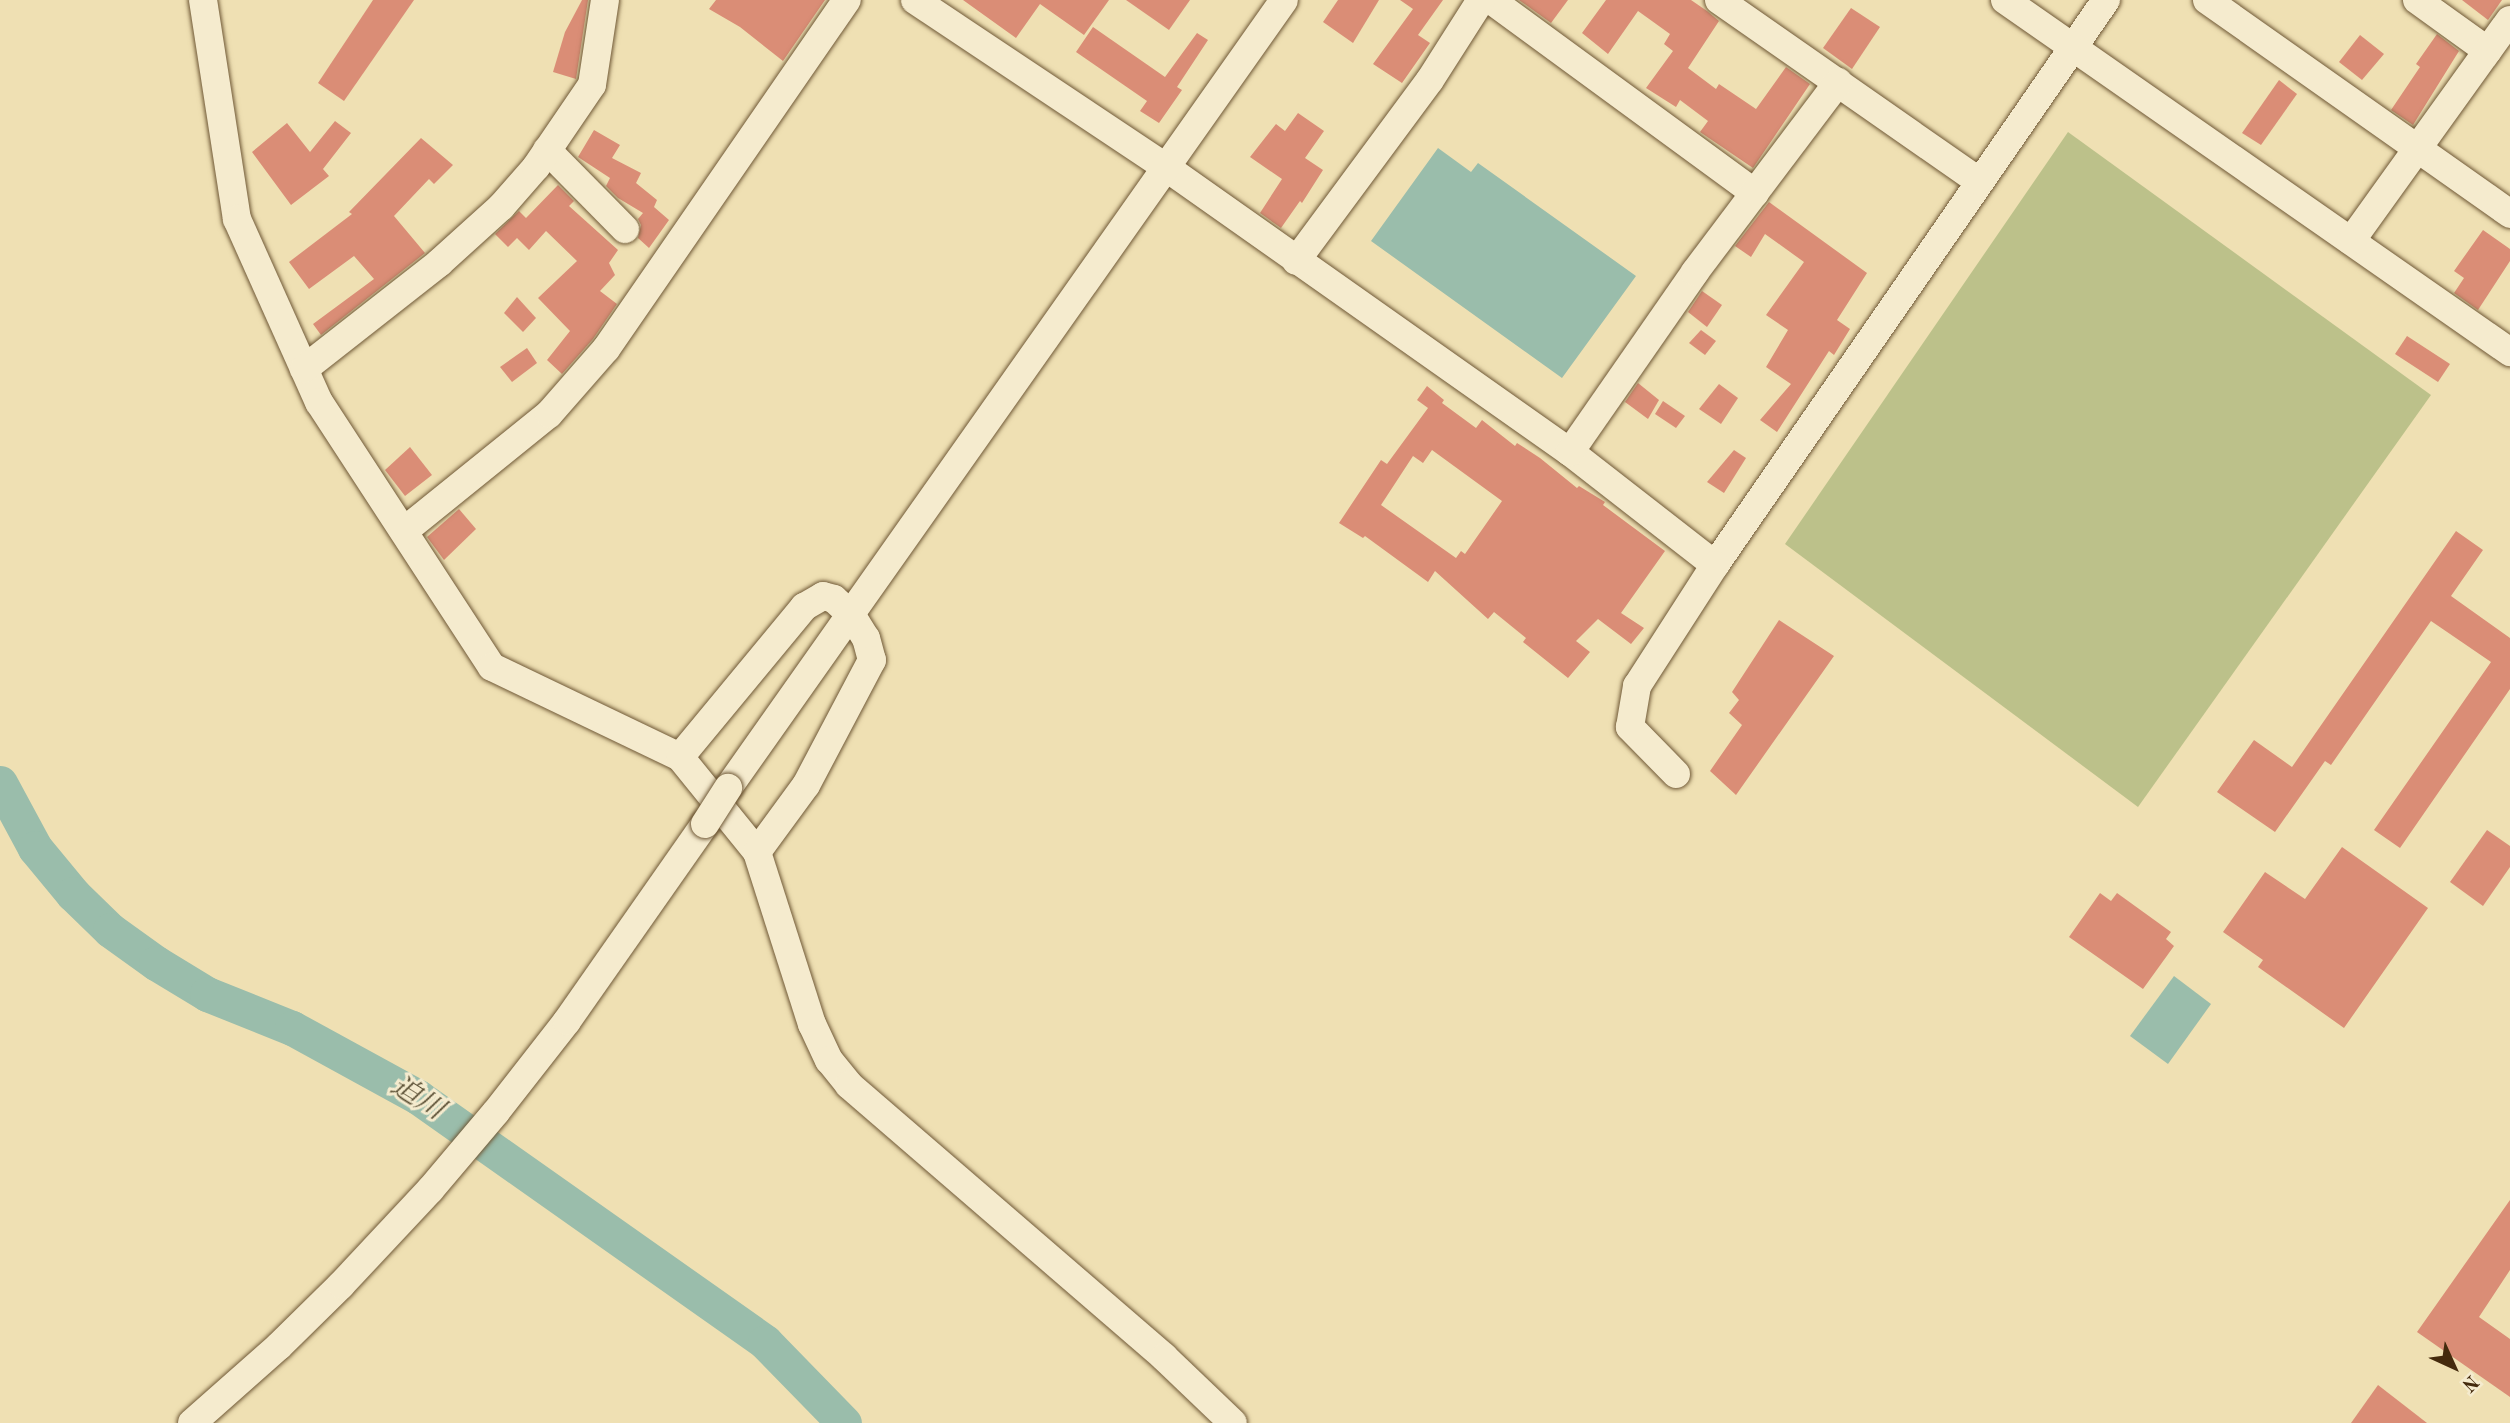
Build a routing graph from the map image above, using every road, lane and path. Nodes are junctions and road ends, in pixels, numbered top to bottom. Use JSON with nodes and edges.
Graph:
{"nodes":[{"id":1,"x":203,"y":0,"type":"edge"},
{"id":2,"x":604,"y":0,"type":"edge"},
{"id":3,"x":848,"y":0,"type":"edge"},
{"id":4,"x":915,"y":0,"type":"edge"},
{"id":5,"x":1284,"y":0,"type":"edge"},
{"id":6,"x":1481,"y":0,"type":"edge"},
{"id":7,"x":1491,"y":0,"type":"edge"},
{"id":8,"x":1719,"y":0,"type":"edge"},
{"id":9,"x":2006,"y":0,"type":"edge"},
{"id":10,"x":2106,"y":0,"type":"edge"},
{"id":11,"x":2207,"y":0,"type":"edge"},
{"id":12,"x":2417,"y":0,"type":"edge"},
{"id":13,"x":2510,"y":20,"type":"edge"},
{"id":14,"x":2072,"y":47,"type":"junction"},
{"id":15,"x":2488,"y":51,"type":"junction"},
{"id":16,"x":1838,"y":82,"type":"junction"},
{"id":17,"x":2418,"y":149,"type":"junction"},
{"id":18,"x":547,"y":150,"type":"junction"},
{"id":19,"x":1167,"y":168,"type":"junction"},
{"id":20,"x":1978,"y":181,"type":"junction"},
{"id":21,"x":1755,"y":193,"type":"junction"},
{"id":22,"x":2510,"y":214,"type":"edge"},
{"id":23,"x":625,"y":229,"type":"dead end"},
{"id":24,"x":2351,"y":241,"type":"junction"},
{"id":25,"x":1296,"y":261,"type":"junction"},
{"id":26,"x":2510,"y":352,"type":"edge"},
{"id":27,"x":304,"y":369,"type":"junction"},
{"id":28,"x":1570,"y":452,"type":"junction"},
{"id":29,"x":404,"y":531,"type":"junction"},
{"id":30,"x":1715,"y":565,"type":"junction"},
{"id":31,"x":852,"y":615,"type":"junction"},
{"id":32,"x":680,"y":757,"type":"junction"},
{"id":33,"x":1676,"y":774,"type":"dead end"},
{"id":34,"x":757,"y":852,"type":"junction"},
{"id":35,"x":192,"y":1423,"type":"edge"},
{"id":36,"x":1233,"y":1423,"type":"edge"}],
"edges":[{"from":1,"to":27,"type":"street"},
{"from":2,"to":18,"type":"street"},
{"from":3,"to":29,"type":"street"},
{"from":4,"to":19,"type":"street"},
{"from":5,"to":19,"type":"street"},
{"from":6,"to":25,"type":"street"},
{"from":7,"to":21,"type":"street"},
{"from":8,"to":16,"type":"street"},
{"from":9,"to":14,"type":"street"},
{"from":10,"to":14,"type":"street"},
{"from":11,"to":17,"type":"street"},
{"from":12,"to":15,"type":"street"},
{"from":13,"to":15,"type":"street"},
{"from":14,"to":20,"type":"street"},
{"from":14,"to":24,"type":"street"},
{"from":15,"to":17,"type":"street"},
{"from":16,"to":20,"type":"street"},
{"from":16,"to":21,"type":"street"},
{"from":17,"to":22,"type":"street"},
{"from":17,"to":24,"type":"street"},
{"from":18,"to":23,"type":"street"},
{"from":18,"to":27,"type":"street"},
{"from":19,"to":25,"type":"street"},
{"from":19,"to":31,"type":"street"},
{"from":20,"to":30,"type":"street"},
{"from":21,"to":28,"type":"street"},
{"from":24,"to":26,"type":"street"},
{"from":25,"to":28,"type":"street"},
{"from":27,"to":29,"type":"street"},
{"from":28,"to":30,"type":"street"},
{"from":29,"to":32,"type":"street"},
{"from":30,"to":33,"type":"street"},
{"from":31,"to":32,"type":"street"},
{"from":31,"to":34,"type":"street"},
{"from":31,"to":35,"type":"street","bridge":true},
{"from":32,"to":34,"type":"street"},
{"from":34,"to":36,"type":"street"}]}
